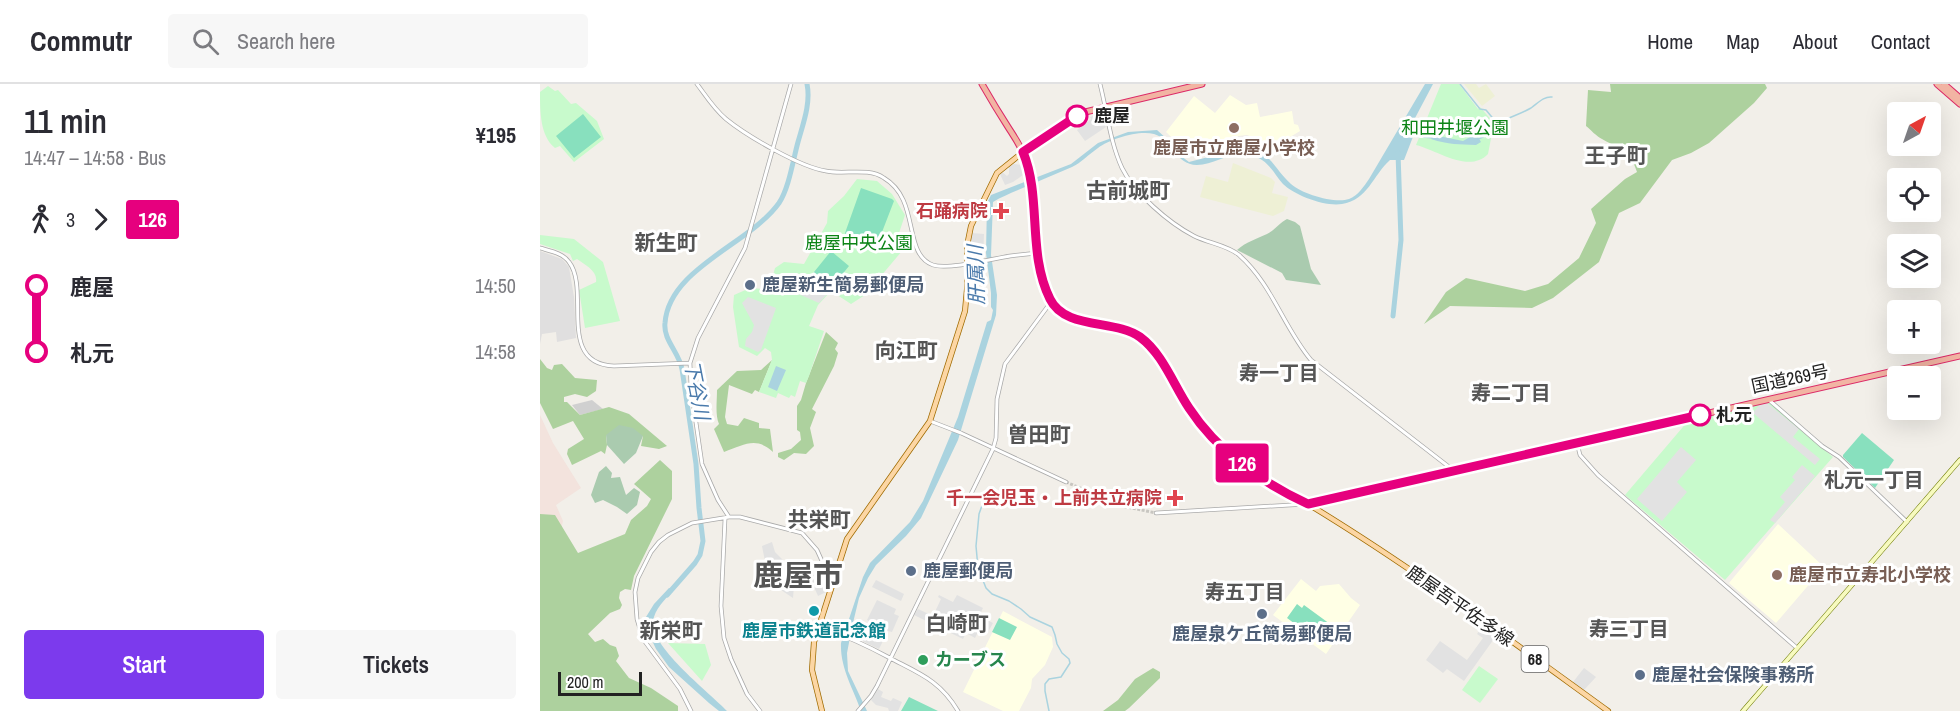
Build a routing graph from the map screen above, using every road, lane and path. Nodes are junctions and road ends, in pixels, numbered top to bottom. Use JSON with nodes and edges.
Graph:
{"nodes":[{"id":1,"x":697,"y":84,"type":"edge"},
{"id":2,"x":791,"y":84,"type":"edge"},
{"id":3,"x":982,"y":84,"type":"edge"},
{"id":4,"x":1100,"y":84,"type":"edge"},
{"id":5,"x":1202,"y":84,"type":"edge"},
{"id":6,"x":1937,"y":84,"type":"edge"},
{"id":7,"x":1944,"y":84,"type":"edge"},
{"id":8,"x":1960,"y":98,"type":"edge"},
{"id":9,"x":1960,"y":104,"type":"edge"},
{"id":10,"x":1105,"y":107,"type":"junction"},
{"id":11,"x":772,"y":148,"type":"junction"},
{"id":12,"x":1023,"y":152,"type":"junction"},
{"id":13,"x":540,"y":248,"type":"edge"},
{"id":14,"x":1037,"y":253,"type":"junction"},
{"id":15,"x":966,"y":263,"type":"junction"},
{"id":16,"x":1051,"y":302,"type":"junction"},
{"id":17,"x":1960,"y":356,"type":"edge"},
{"id":18,"x":690,"y":363,"type":"junction"},
{"id":19,"x":1768,"y":399,"type":"junction"},
{"id":20,"x":930,"y":421,"type":"junction"},
{"id":21,"x":1577,"y":444,"type":"junction"},
{"id":22,"x":993,"y":448,"type":"junction"},
{"id":23,"x":1960,"y":460,"type":"edge"},
{"id":24,"x":1454,"y":470,"type":"junction"},
{"id":25,"x":1066,"y":482,"type":"tunnel mouth"},
{"id":26,"x":1292,"y":496,"type":"junction"},
{"id":27,"x":1308,"y":504,"type":"junction"},
{"id":28,"x":1290,"y":506,"type":"junction"},
{"id":29,"x":1156,"y":513,"type":"tunnel mouth"},
{"id":30,"x":727,"y":518,"type":"junction"},
{"id":31,"x":1907,"y":522,"type":"junction"},
{"id":32,"x":836,"y":574,"type":"junction"},
{"id":33,"x":819,"y":626,"type":"junction"},
{"id":34,"x":1797,"y":648,"type":"junction"},
{"id":35,"x":890,"y":658,"type":"junction"},
{"id":36,"x":691,"y":711,"type":"edge"},
{"id":37,"x":760,"y":711,"type":"edge"},
{"id":38,"x":822,"y":711,"type":"edge"},
{"id":39,"x":858,"y":711,"type":"edge"},
{"id":40,"x":958,"y":711,"type":"edge"},
{"id":41,"x":1608,"y":711,"type":"edge"},
{"id":42,"x":1743,"y":711,"type":"edge"}],
"edges":[{"from":1,"to":11,"type":"street"},
{"from":2,"to":11,"type":"street"},
{"from":3,"to":12,"type":"highway"},
{"from":4,"to":10,"type":"street"},
{"from":5,"to":10,"type":"highway"},
{"from":6,"to":9,"type":"highway"},
{"from":7,"to":8,"type":"highway"},
{"from":10,"to":12,"type":"highway"},
{"from":10,"to":24,"type":"street"},
{"from":11,"to":15,"type":"street"},
{"from":11,"to":18,"type":"street"},
{"from":12,"to":14,"type":"highway"},
{"from":12,"to":15,"type":"main road"},
{"from":13,"to":18,"type":"street"},
{"from":14,"to":15,"type":"street"},
{"from":14,"to":16,"type":"highway"},
{"from":15,"to":20,"type":"main road"},
{"from":16,"to":22,"type":"street"},
{"from":16,"to":26,"type":"highway"},
{"from":17,"to":19,"type":"highway","name":"国道269号"},
{"from":18,"to":30,"type":"street"},
{"from":19,"to":21,"type":"highway","name":"国道269号"},
{"from":19,"to":31,"type":"street"},
{"from":20,"to":22,"type":"street"},
{"from":20,"to":32,"type":"main road"},
{"from":21,"to":24,"type":"highway","name":"国道269号"},
{"from":21,"to":34,"type":"street"},
{"from":22,"to":25,"type":"street"},
{"from":22,"to":35,"type":"street"},
{"from":23,"to":31,"type":"main road"},
{"from":24,"to":27,"type":"highway","name":"国道269号"},
{"from":26,"to":27,"type":"highway"},
{"from":26,"to":28,"type":"street"},
{"from":27,"to":28,"type":"street"},
{"from":27,"to":41,"type":"main road","name":"鹿屋吾平佐多線","number":"68"},
{"from":28,"to":29,"type":"street"},
{"from":30,"to":32,"type":"street"},
{"from":30,"to":36,"type":"street"},
{"from":30,"to":37,"type":"street"},
{"from":31,"to":34,"type":"main road"},
{"from":32,"to":33,"type":"main road"},
{"from":33,"to":35,"type":"street"},
{"from":33,"to":38,"type":"main road"},
{"from":34,"to":42,"type":"main road"},
{"from":35,"to":39,"type":"street"},
{"from":35,"to":40,"type":"street"}]}
